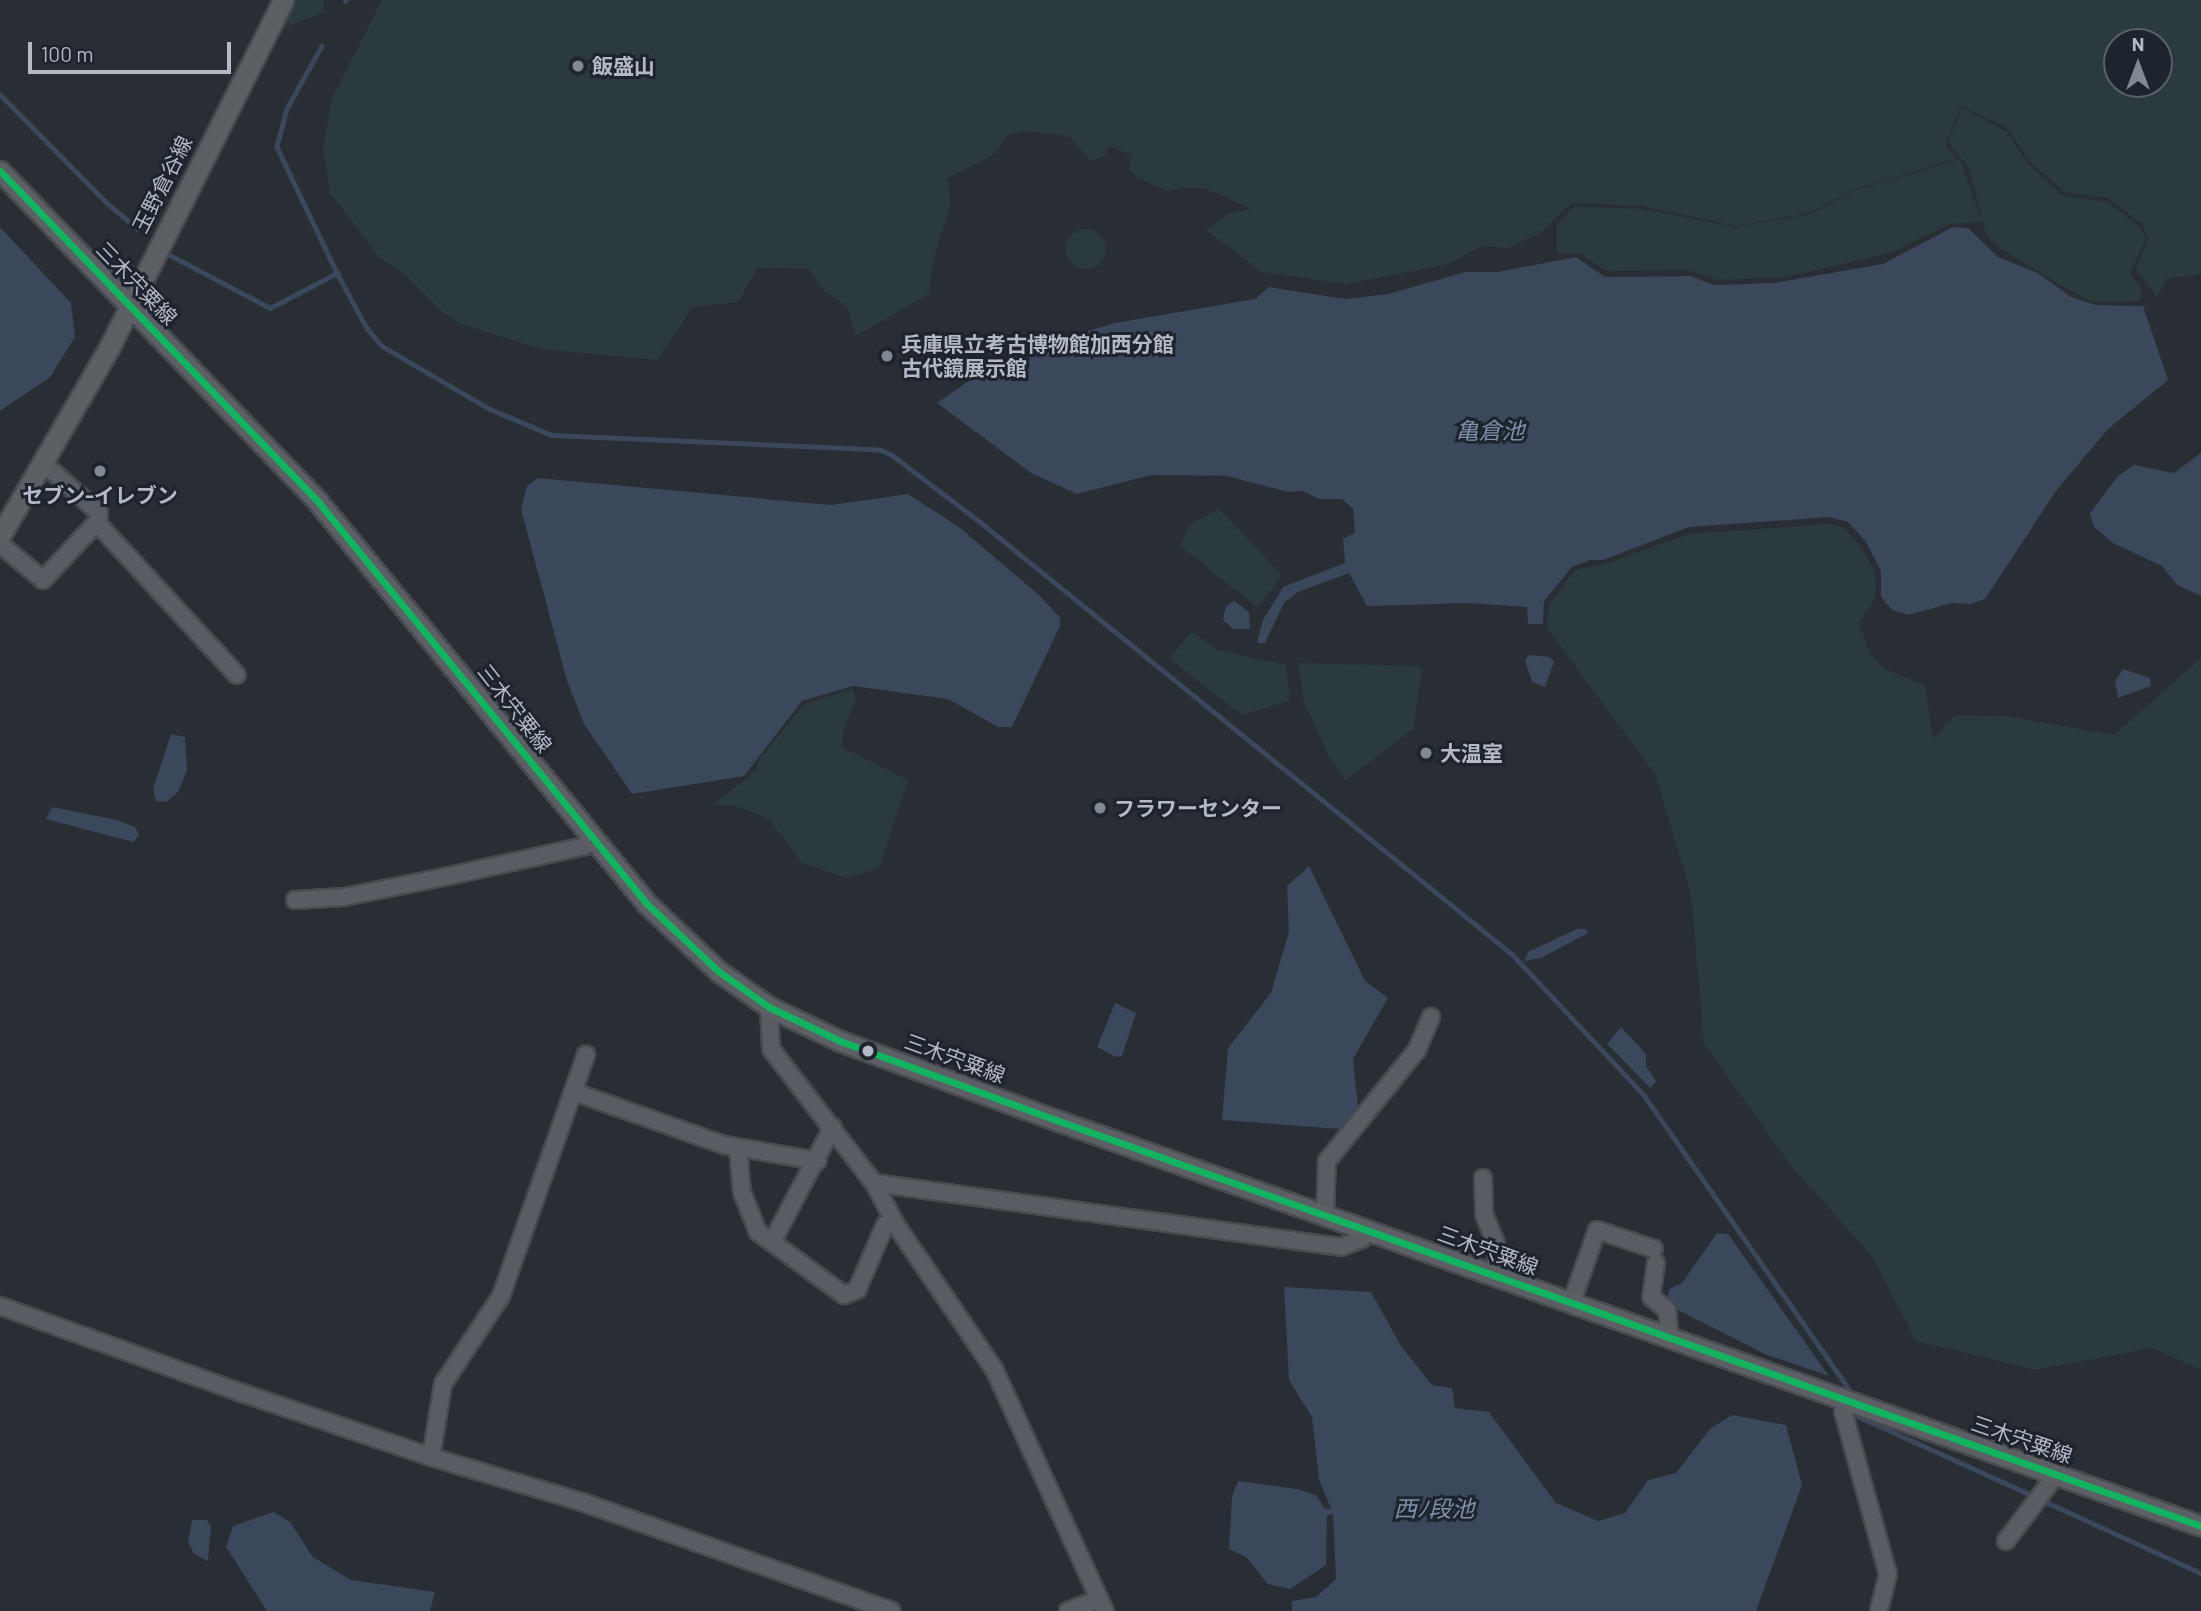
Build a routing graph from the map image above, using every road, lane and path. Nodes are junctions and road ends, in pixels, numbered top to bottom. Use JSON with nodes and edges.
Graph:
{"nodes":[{"id":1,"x":283,"y":0,"type":"edge"},
{"id":2,"x":0,"y":171,"type":"edge"},
{"id":3,"x":127,"y":308,"type":"junction"},
{"id":4,"x":42,"y":461,"type":"junction"},
{"id":5,"x":99,"y":521,"type":"junction"},
{"id":6,"x":0,"y":536,"type":"edge"},
{"id":7,"x":0,"y":544,"type":"edge"},
{"id":8,"x":237,"y":675,"type":"dead end"},
{"id":9,"x":592,"y":838,"type":"junction"},
{"id":10,"x":295,"y":901,"type":"dead end"},
{"id":11,"x":769,"y":1007,"type":"junction"},
{"id":12,"x":1431,"y":1017,"type":"dead end"},
{"id":13,"x":586,"y":1054,"type":"dead end"},
{"id":14,"x":574,"y":1092,"type":"junction"},
{"id":15,"x":833,"y":1127,"type":"junction"},
{"id":16,"x":738,"y":1149,"type":"junction"},
{"id":17,"x":818,"y":1161,"type":"junction"},
{"id":18,"x":1483,"y":1178,"type":"dead end"},
{"id":19,"x":874,"y":1183,"type":"junction"},
{"id":20,"x":1325,"y":1217,"type":"junction"},
{"id":21,"x":892,"y":1219,"type":"junction"},
{"id":22,"x":1366,"y":1230,"type":"junction"},
{"id":23,"x":772,"y":1242,"type":"junction"},
{"id":24,"x":1496,"y":1277,"type":"junction"},
{"id":25,"x":1571,"y":1304,"type":"junction"},
{"id":26,"x":0,"y":1306,"type":"edge"},
{"id":27,"x":1670,"y":1337,"type":"junction"},
{"id":28,"x":1845,"y":1400,"type":"junction"},
{"id":29,"x":431,"y":1457,"type":"junction"},
{"id":30,"x":2056,"y":1475,"type":"junction"},
{"id":31,"x":2201,"y":1526,"type":"edge"},
{"id":32,"x":2006,"y":1541,"type":"dead end"},
{"id":33,"x":1102,"y":1605,"type":"edge"},
{"id":34,"x":891,"y":1611,"type":"edge"},
{"id":35,"x":1068,"y":1611,"type":"edge"},
{"id":36,"x":1879,"y":1611,"type":"edge"}],
"edges":[{"from":1,"to":3,"type":"main road","name":"玉野倉谷線"},
{"from":2,"to":3,"type":"main road","name":"三木宍粟線"},
{"from":3,"to":4,"type":"main road","name":"玉野倉谷線"},
{"from":3,"to":9,"type":"main road","name":"三木宍粟線"},
{"from":4,"to":5,"type":"street"},
{"from":4,"to":6,"type":"main road","name":"玉野倉谷線"},
{"from":5,"to":7,"type":"street"},
{"from":5,"to":8,"type":"street"},
{"from":9,"to":10,"type":"street"},
{"from":9,"to":11,"type":"main road","name":"三木宍粟線"},
{"from":11,"to":15,"type":"street"},
{"from":11,"to":20,"type":"main road","name":"三木宍粟線"},
{"from":12,"to":20,"type":"street"},
{"from":13,"to":14,"type":"street"},
{"from":14,"to":16,"type":"street"},
{"from":14,"to":29,"type":"street"},
{"from":15,"to":17,"type":"street"},
{"from":15,"to":19,"type":"street"},
{"from":16,"to":17,"type":"street"},
{"from":16,"to":23,"type":"street"},
{"from":17,"to":23,"type":"street"},
{"from":18,"to":24,"type":"street"},
{"from":19,"to":21,"type":"street"},
{"from":19,"to":22,"type":"street"},
{"from":20,"to":22,"type":"main road","name":"三木宍粟線"},
{"from":21,"to":23,"type":"street"},
{"from":21,"to":33,"type":"street"},
{"from":22,"to":24,"type":"main road","name":"三木宍粟線"},
{"from":24,"to":25,"type":"main road","name":"三木宍粟線"},
{"from":25,"to":27,"type":"main road","name":"三木宍粟線"},
{"from":25,"to":27,"type":"street"},
{"from":26,"to":29,"type":"street"},
{"from":27,"to":28,"type":"main road","name":"三木宍粟線"},
{"from":28,"to":30,"type":"main road","name":"三木宍粟線"},
{"from":28,"to":36,"type":"street"},
{"from":29,"to":34,"type":"street"},
{"from":30,"to":31,"type":"main road","name":"三木宍粟線"},
{"from":30,"to":32,"type":"street"},
{"from":33,"to":35,"type":"street"}]}
